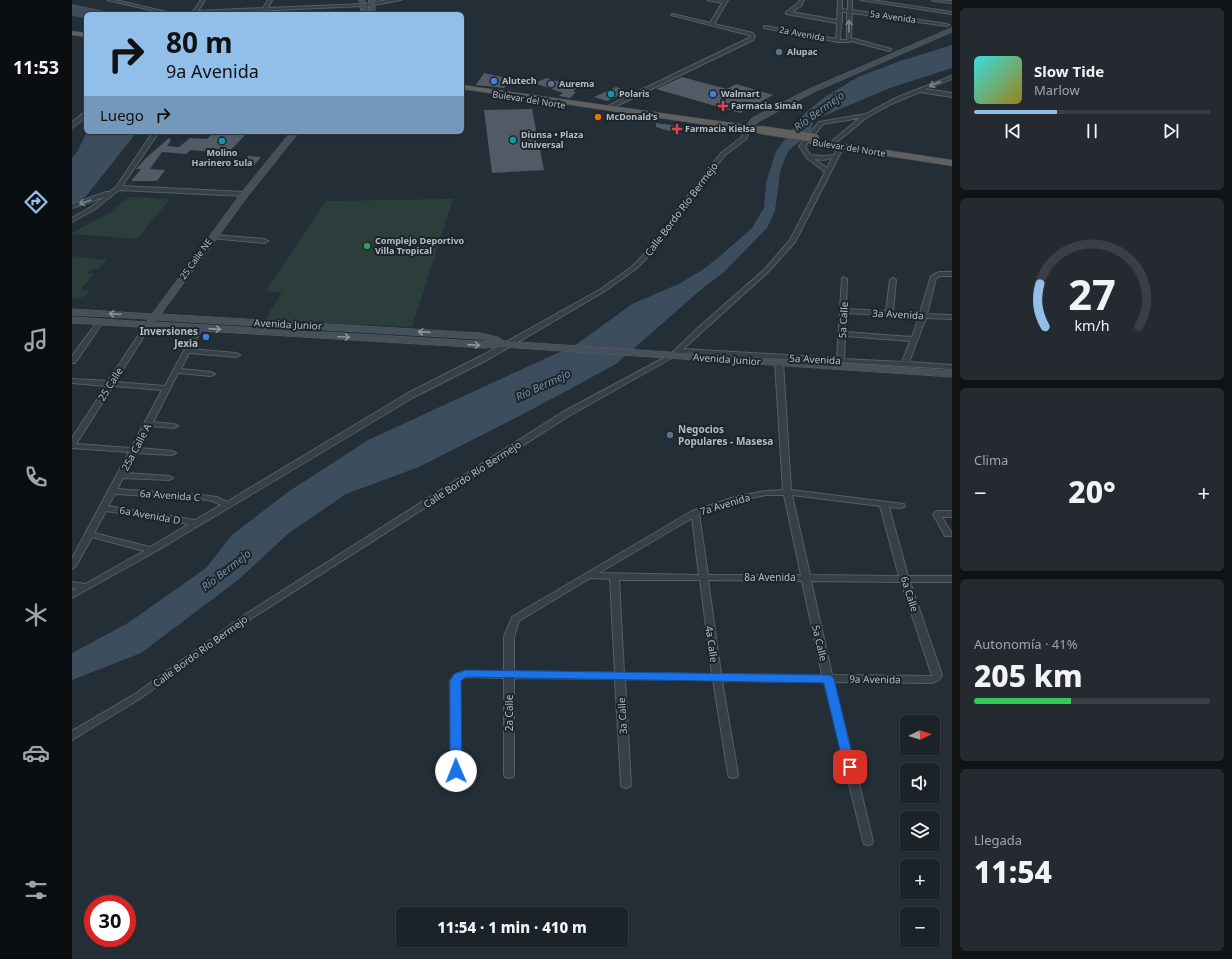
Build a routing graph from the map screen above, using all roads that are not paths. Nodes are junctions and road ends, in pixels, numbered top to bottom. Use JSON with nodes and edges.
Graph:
{"nodes":[{"id":1,"x":109,"y":0,"type":"edge"},
{"id":2,"x":144,"y":0,"type":"edge"},
{"id":3,"x":203,"y":0,"type":"edge"},
{"id":4,"x":270,"y":0,"type":"edge"},
{"id":5,"x":398,"y":0,"type":"edge"},
{"id":6,"x":709,"y":0,"type":"edge"},
{"id":7,"x":802,"y":0,"type":"edge"},
{"id":8,"x":840,"y":0,"type":"edge"},
{"id":9,"x":850,"y":0,"type":"edge"},
{"id":10,"x":862,"y":0,"type":"edge"},
{"id":11,"x":934,"y":0,"type":"edge"},
{"id":12,"x":725,"y":1,"type":"edge"},
{"id":13,"x":363,"y":2,"type":"edge"},
{"id":14,"x":372,"y":2,"type":"edge"},
{"id":15,"x":952,"y":2,"type":"edge"},
{"id":16,"x":140,"y":7,"type":"junction"},
{"id":17,"x":304,"y":8,"type":"junction"},
{"id":18,"x":265,"y":9,"type":"junction"},
{"id":19,"x":840,"y":10,"type":"junction"},
{"id":20,"x":849,"y":11,"type":"junction"},
{"id":21,"x":164,"y":12,"type":"edge"},
{"id":22,"x":195,"y":12,"type":"edge"},
{"id":23,"x":212,"y":12,"type":"edge"},
{"id":24,"x":304,"y":12,"type":"edge"},
{"id":25,"x":365,"y":12,"type":"edge"},
{"id":26,"x":952,"y":13,"type":"edge"},
{"id":27,"x":673,"y":15,"type":"dead end"},
{"id":28,"x":840,"y":22,"type":"junction"},
{"id":29,"x":712,"y":24,"type":"junction"},
{"id":30,"x":949,"y":27,"type":"edge"},
{"id":31,"x":766,"y":28,"type":"dead end"},
{"id":32,"x":72,"y":30,"type":"edge"},
{"id":33,"x":84,"y":32,"type":"edge"},
{"id":34,"x":72,"y":33,"type":"edge"},
{"id":35,"x":84,"y":35,"type":"edge"},
{"id":36,"x":849,"y":39,"type":"junction"},
{"id":37,"x":838,"y":41,"type":"junction"},
{"id":38,"x":889,"y":50,"type":"dead end"},
{"id":39,"x":952,"y":77,"type":"edge"},
{"id":40,"x":464,"y":90,"type":"edge"},
{"id":41,"x":464,"y":90,"type":"edge"},
{"id":42,"x":919,"y":90,"type":"junction"},
{"id":43,"x":952,"y":95,"type":"edge"},
{"id":44,"x":610,"y":107,"type":"junction"},
{"id":45,"x":868,"y":114,"type":"junction"},
{"id":46,"x":84,"y":115,"type":"edge"},
{"id":47,"x":845,"y":120,"type":"junction"},
{"id":48,"x":858,"y":121,"type":"junction"},
{"id":49,"x":72,"y":126,"type":"edge"},
{"id":50,"x":850,"y":128,"type":"junction"},
{"id":51,"x":747,"y":130,"type":"junction"},
{"id":52,"x":155,"y":134,"type":"edge"},
{"id":53,"x":293,"y":134,"type":"edge"},
{"id":54,"x":838,"y":144,"type":"junction"},
{"id":55,"x":808,"y":156,"type":"junction"},
{"id":56,"x":835,"y":156,"type":"junction"},
{"id":57,"x":952,"y":158,"type":"edge"},
{"id":58,"x":952,"y":163,"type":"edge"},
{"id":59,"x":828,"y":171,"type":"junction"},
{"id":60,"x":116,"y":190,"type":"junction"},
{"id":61,"x":244,"y":194,"type":"junction"},
{"id":62,"x":72,"y":206,"type":"edge"},
{"id":63,"x":72,"y":220,"type":"edge"},
{"id":64,"x":213,"y":237,"type":"junction"},
{"id":65,"x":265,"y":241,"type":"dead end"},
{"id":66,"x":952,"y":274,"type":"edge"},
{"id":67,"x":844,"y":279,"type":"dead end"},
{"id":68,"x":893,"y":280,"type":"dead end"},
{"id":69,"x":843,"y":311,"type":"junction"},
{"id":70,"x":72,"y":312,"type":"edge"},
{"id":71,"x":889,"y":314,"type":"junction"},
{"id":72,"x":154,"y":316,"type":"junction"},
{"id":73,"x":923,"y":316,"type":"junction"},
{"id":74,"x":952,"y":317,"type":"edge"},
{"id":75,"x":72,"y":320,"type":"edge"},
{"id":76,"x":100,"y":322,"type":"junction"},
{"id":77,"x":148,"y":325,"type":"junction"},
{"id":78,"x":199,"y":328,"type":"junction"},
{"id":79,"x":842,"y":334,"type":"junction"},
{"id":80,"x":914,"y":339,"type":"junction"},
{"id":81,"x":509,"y":345,"type":"junction"},
{"id":82,"x":187,"y":351,"type":"junction"},
{"id":83,"x":676,"y":353,"type":"junction"},
{"id":84,"x":236,"y":355,"type":"dead end"},
{"id":85,"x":840,"y":360,"type":"junction"},
{"id":86,"x":72,"y":361,"type":"edge"},
{"id":87,"x":779,"y":362,"type":"junction"},
{"id":88,"x":905,"y":364,"type":"junction"},
{"id":89,"x":952,"y":367,"type":"edge"},
{"id":90,"x":176,"y":371,"type":"junction"},
{"id":91,"x":211,"y":374,"type":"dead end"},
{"id":92,"x":952,"y":374,"type":"edge"},
{"id":93,"x":72,"y":381,"type":"edge"},
{"id":94,"x":110,"y":384,"type":"junction"},
{"id":95,"x":168,"y":388,"type":"junction"},
{"id":96,"x":148,"y":424,"type":"junction"},
{"id":97,"x":174,"y":426,"type":"dead end"},
{"id":98,"x":72,"y":445,"type":"edge"},
{"id":99,"x":133,"y":450,"type":"junction"},
{"id":100,"x":172,"y":453,"type":"dead end"},
{"id":101,"x":121,"y":475,"type":"junction"},
{"id":102,"x":169,"y":478,"type":"dead end"},
{"id":103,"x":112,"y":491,"type":"junction"},
{"id":104,"x":787,"y":492,"type":"junction"},
{"id":105,"x":227,"y":505,"type":"junction"},
{"id":106,"x":884,"y":505,"type":"junction"},
{"id":107,"x":901,"y":506,"type":"dead end"},
{"id":108,"x":103,"y":508,"type":"junction"},
{"id":109,"x":695,"y":513,"type":"junction"},
{"id":110,"x":952,"y":514,"type":"edge"},
{"id":111,"x":196,"y":524,"type":"junction"},
{"id":112,"x":89,"y":534,"type":"junction"},
{"id":113,"x":948,"y":534,"type":"dead end"},
{"id":114,"x":151,"y":550,"type":"junction"},
{"id":115,"x":72,"y":566,"type":"edge"},
{"id":116,"x":589,"y":574,"type":"junction"},
{"id":117,"x":614,"y":577,"type":"junction"},
{"id":118,"x":703,"y":577,"type":"junction"},
{"id":119,"x":805,"y":578,"type":"junction"},
{"id":120,"x":952,"y":579,"type":"edge"},
{"id":121,"x":905,"y":580,"type":"junction"},
{"id":122,"x":72,"y":586,"type":"edge"},
{"id":123,"x":86,"y":586,"type":"junction"},
{"id":124,"x":72,"y":595,"type":"edge"},
{"id":125,"x":509,"y":674,"type":"junction"},
{"id":126,"x":620,"y":676,"type":"junction"},
{"id":127,"x":717,"y":678,"type":"junction"},
{"id":128,"x":828,"y":679,"type":"junction"},
{"id":129,"x":932,"y":680,"type":"joint"},
{"id":130,"x":72,"y":736,"type":"edge"},
{"id":131,"x":456,"y":771,"type":"dead end"},
{"id":132,"x":509,"y":774,"type":"dead end"},
{"id":133,"x":733,"y":774,"type":"dead end"},
{"id":134,"x":626,"y":784,"type":"dead end"},
{"id":135,"x":868,"y":841,"type":"dead end"}],
"edges":[{"from":1,"to":16,"type":"street"},
{"from":2,"to":16,"type":"street"},
{"from":3,"to":22,"type":"street"},
{"from":4,"to":18,"type":"street"},
{"from":5,"to":14,"type":"street"},
{"from":6,"to":12,"type":"street"},
{"from":7,"to":28,"type":"street"},
{"from":8,"to":19,"type":"street"},
{"from":9,"to":20,"type":"street"},
{"from":10,"to":26,"type":"street"},
{"from":11,"to":15,"type":"street"},
{"from":12,"to":29,"type":"street"},
{"from":13,"to":14,"type":"street"},
{"from":13,"to":17,"type":"street"},
{"from":13,"to":25,"type":"main road"},
{"from":16,"to":21,"type":"street"},
{"from":17,"to":18,"type":"street"},
{"from":17,"to":24,"type":"street"},
{"from":18,"to":23,"type":"street"},
{"from":19,"to":20,"type":"street","name":"5a Avenida"},
{"from":19,"to":28,"type":"street"},
{"from":20,"to":30,"type":"street","name":"5a Avenida"},
{"from":36,"to":20,"type":"street","one_way":true},
{"from":27,"to":29,"type":"street"},
{"from":28,"to":37,"type":"street"},
{"from":29,"to":44,"type":"street"},
{"from":30,"to":51,"type":"main road","name":"Calle Bordo Río Bermejo"},
{"from":31,"to":37,"type":"street","name":"2a Avenida"},
{"from":32,"to":33,"type":"highway"},
{"from":34,"to":35,"type":"highway"},
{"from":36,"to":37,"type":"street"},
{"from":36,"to":38,"type":"street"},
{"from":39,"to":42,"type":"street","name":"Calle Bordo Río Bermejo","one_way":true},
{"from":40,"to":44,"type":"highway","name":"Bulevar del Norte"},
{"from":41,"to":51,"type":"highway","name":"Bulevar del Norte"},
{"from":42,"to":43,"type":"street"},
{"from":42,"to":45,"type":"street","name":"Calle Bordo Río Bermejo"},
{"from":44,"to":51,"type":"highway","name":"Bulevar del Norte"},
{"from":45,"to":47,"type":"street"},
{"from":45,"to":48,"type":"street","name":"Calle Bordo Río Bermejo"},
{"from":46,"to":49,"type":"street"},
{"from":47,"to":48,"type":"street"},
{"from":47,"to":50,"type":"street"},
{"from":47,"to":55,"type":"street"},
{"from":48,"to":50,"type":"street","name":"Calle Bordo Río Bermejo"},
{"from":50,"to":54,"type":"street","name":"Calle Bordo Río Bermejo"},
{"from":51,"to":54,"type":"highway","name":"Bulevar del Norte"},
{"from":51,"to":81,"type":"street","name":"Calle Bordo Río Bermejo"},
{"from":52,"to":60,"type":"street"},
{"from":53,"to":61,"type":"main road","name":"25 Calle NE"},
{"from":54,"to":56,"type":"street","name":"Calle Bordo Río Bermejo"},
{"from":54,"to":57,"type":"highway","name":"Bulevar del Norte"},
{"from":54,"to":58,"type":"highway","name":"Bulevar del Norte"},
{"from":55,"to":56,"type":"street"},
{"from":55,"to":59,"type":"street"},
{"from":56,"to":59,"type":"street","name":"Calle Bordo Río Bermejo"},
{"from":59,"to":83,"type":"street","name":"Calle Bordo Río Bermejo"},
{"from":60,"to":61,"type":"street"},
{"from":60,"to":62,"type":"street","one_way":true},
{"from":60,"to":63,"type":"street"},
{"from":61,"to":64,"type":"main road","name":"25 Calle NE"},
{"from":64,"to":65,"type":"street"},
{"from":64,"to":72,"type":"main road","name":"25 Calle NE"},
{"from":66,"to":73,"type":"street"},
{"from":67,"to":69,"type":"street","name":"5a Calle"},
{"from":68,"to":71,"type":"street"},
{"from":69,"to":71,"type":"street","name":"3a Avenida"},
{"from":69,"to":79,"type":"street","name":"5a Calle"},
{"from":72,"to":70,"type":"main road","name":"Avenida Junior","one_way":true},
{"from":71,"to":73,"type":"street","name":"3a Avenida"},
{"from":72,"to":77,"type":"main road","name":"25 Calle NE"},
{"from":81,"to":72,"type":"main road","name":"Avenida Junior","one_way":true},
{"from":73,"to":74,"type":"street","name":"3a Avenida"},
{"from":73,"to":80,"type":"street"},
{"from":75,"to":76,"type":"main road","name":"Avenida Junior"},
{"from":76,"to":77,"type":"main road","name":"Avenida Junior"},
{"from":76,"to":86,"type":"street"},
{"from":77,"to":78,"type":"main road","name":"Avenida Junior"},
{"from":77,"to":94,"type":"street","name":"25 Calle"},
{"from":78,"to":81,"type":"main road","name":"Avenida Junior","one_way":true},
{"from":78,"to":82,"type":"street","name":"25a Calle A"},
{"from":79,"to":80,"type":"street"},
{"from":79,"to":85,"type":"street","name":"5a Calle"},
{"from":80,"to":88,"type":"street"},
{"from":81,"to":83,"type":"main road","name":"Avenida Junior"},
{"from":81,"to":105,"type":"street","name":"Calle Bordo Río Bermejo"},
{"from":82,"to":84,"type":"street"},
{"from":82,"to":90,"type":"street","name":"25a Calle A"},
{"from":83,"to":85,"type":"street","name":"5a Avenida"},
{"from":83,"to":87,"type":"main road","name":"Avenida Junior"},
{"from":83,"to":130,"type":"street","name":"Calle Bordo Río Bermejo"},
{"from":85,"to":88,"type":"street","name":"5a Avenida"},
{"from":87,"to":92,"type":"main road","name":"Avenida Junior"},
{"from":87,"to":104,"type":"street","name":"5a Calle"},
{"from":88,"to":89,"type":"street","name":"5a Avenida"},
{"from":90,"to":91,"type":"street"},
{"from":90,"to":95,"type":"street","name":"25a Calle A"},
{"from":93,"to":94,"type":"street"},
{"from":94,"to":95,"type":"street"},
{"from":94,"to":98,"type":"street","name":"25 Calle"},
{"from":95,"to":96,"type":"street","name":"25a Calle A"},
{"from":96,"to":97,"type":"street"},
{"from":96,"to":99,"type":"street","name":"25a Calle A"},
{"from":98,"to":99,"type":"street"},
{"from":99,"to":100,"type":"street"},
{"from":99,"to":101,"type":"street","name":"25a Calle A"},
{"from":101,"to":102,"type":"street"},
{"from":101,"to":103,"type":"street","name":"25a Calle A"},
{"from":103,"to":105,"type":"street","name":"6a Avenida C"},
{"from":103,"to":108,"type":"street","name":"25a Calle A"},
{"from":104,"to":106,"type":"street","name":"7a Avenida"},
{"from":104,"to":109,"type":"street","name":"7a Avenida"},
{"from":104,"to":119,"type":"street","name":"5a Calle"},
{"from":105,"to":111,"type":"street","name":"Calle Bordo Río Bermejo"},
{"from":106,"to":107,"type":"street","name":"7a Avenida"},
{"from":106,"to":121,"type":"street","name":"6a Calle"},
{"from":108,"to":111,"type":"street","name":"6a Avenida D"},
{"from":108,"to":112,"type":"street","name":"25a Calle A"},
{"from":109,"to":116,"type":"street","name":"7a Avenida"},
{"from":109,"to":118,"type":"street","name":"4a Calle"},
{"from":110,"to":113,"type":"street"},
{"from":111,"to":114,"type":"street","name":"Calle Bordo Río Bermejo"},
{"from":112,"to":114,"type":"street"},
{"from":112,"to":115,"type":"street","name":"25a Calle A"},
{"from":114,"to":123,"type":"street","name":"Calle Bordo Río Bermejo"},
{"from":116,"to":117,"type":"street","name":"8a Avenida"},
{"from":116,"to":125,"type":"street","name":"2a Calle"},
{"from":117,"to":118,"type":"street","name":"8a Avenida"},
{"from":117,"to":126,"type":"street","name":"3a Calle"},
{"from":118,"to":119,"type":"street","name":"8a Avenida"},
{"from":118,"to":127,"type":"street","name":"4a Calle"},
{"from":119,"to":121,"type":"street","name":"8a Avenida"},
{"from":119,"to":128,"type":"street","name":"5a Calle"},
{"from":120,"to":121,"type":"street","name":"8a Avenida"},
{"from":121,"to":129,"type":"street","name":"6a Calle"},
{"from":122,"to":123,"type":"street"},
{"from":123,"to":124,"type":"street","name":"Calle Bordo Río Bermejo"},
{"from":125,"to":126,"type":"street","name":"9a Avenida"},
{"from":125,"to":131,"type":"street","name":"9a Avenida"},
{"from":125,"to":132,"type":"street","name":"2a Calle"},
{"from":126,"to":127,"type":"street","name":"9a Avenida"},
{"from":126,"to":134,"type":"street","name":"3a Calle"},
{"from":127,"to":128,"type":"street","name":"9a Avenida"},
{"from":127,"to":133,"type":"street","name":"4a Calle"},
{"from":128,"to":129,"type":"street","name":"9a Avenida"},
{"from":128,"to":135,"type":"street","name":"5a Calle"}]}
